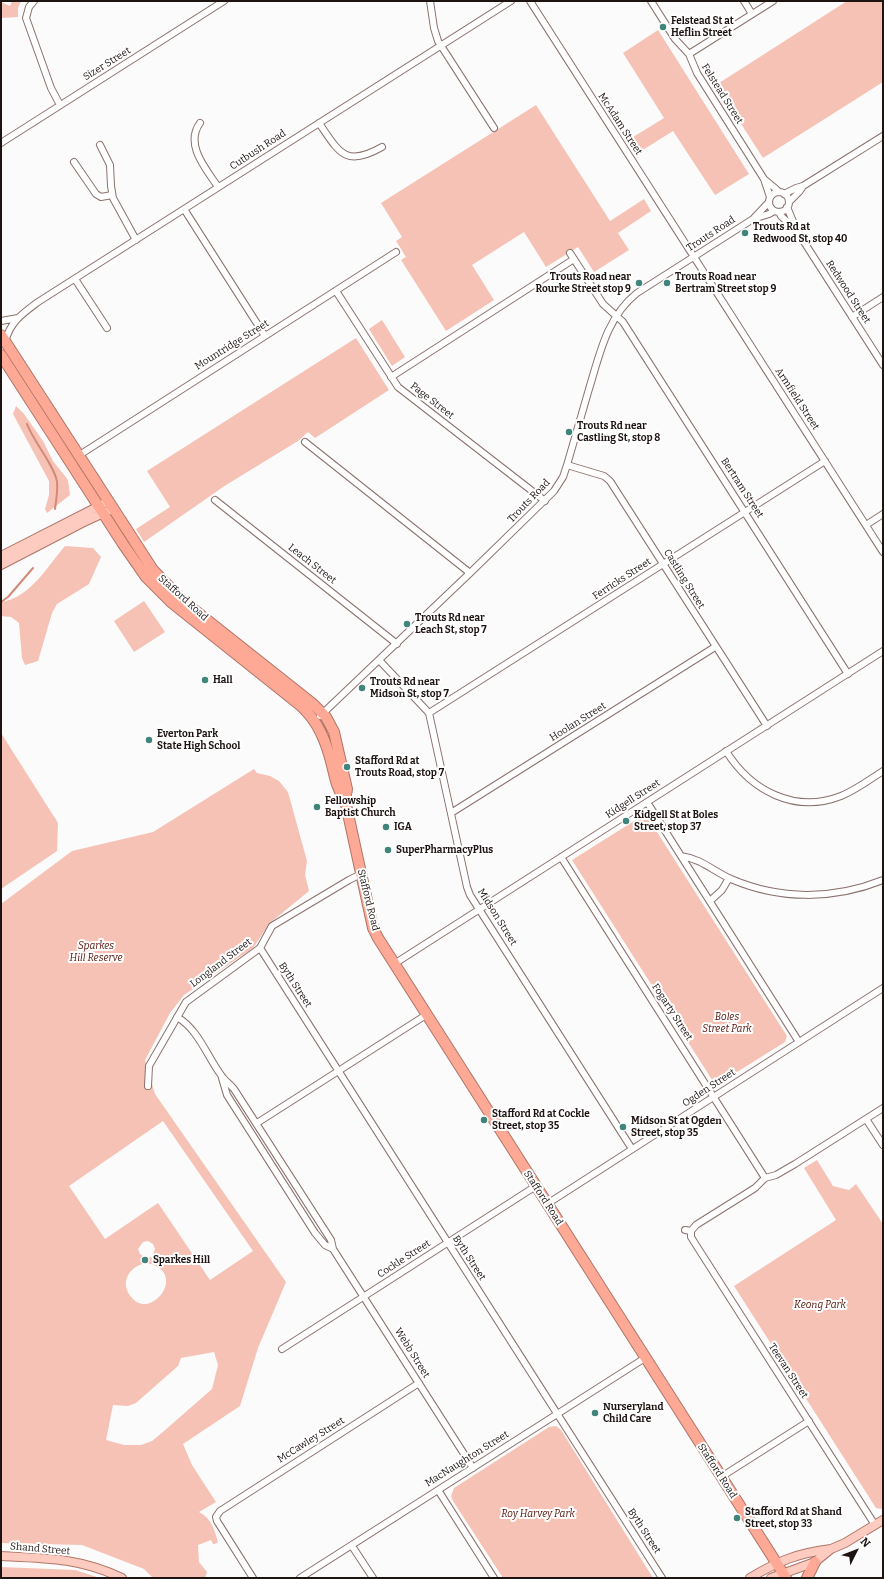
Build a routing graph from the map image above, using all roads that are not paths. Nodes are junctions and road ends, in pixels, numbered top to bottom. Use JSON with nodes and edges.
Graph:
{"nodes":[{"id":1,"x":34,"y":1,"type":"edge"},
{"id":2,"x":224,"y":1,"type":"edge"},
{"id":3,"x":430,"y":1,"type":"edge"},
{"id":4,"x":511,"y":1,"type":"edge"},
{"id":5,"x":530,"y":1,"type":"edge"},
{"id":6,"x":650,"y":1,"type":"edge"},
{"id":7,"x":744,"y":1,"type":"edge"},
{"id":8,"x":773,"y":1,"type":"edge"},
{"id":9,"x":752,"y":14,"type":"junction"},
{"id":10,"x":441,"y":46,"type":"junction"},
{"id":11,"x":689,"y":54,"type":"junction"},
{"id":12,"x":60,"y":105,"type":"junction"},
{"id":13,"x":320,"y":122,"type":"junction"},
{"id":14,"x":200,"y":124,"type":"dead end"},
{"id":15,"x":494,"y":128,"type":"dead end"},
{"id":16,"x":883,"y":136,"type":"edge"},
{"id":17,"x":1,"y":143,"type":"edge"},
{"id":18,"x":100,"y":146,"type":"dead end"},
{"id":19,"x":382,"y":147,"type":"dead end"},
{"id":20,"x":74,"y":162,"type":"dead end"},
{"id":21,"x":764,"y":179,"type":"junction"},
{"id":22,"x":803,"y":186,"type":"junction"},
{"id":23,"x":218,"y":187,"type":"junction"},
{"id":24,"x":781,"y":193,"type":"junction"},
{"id":25,"x":112,"y":195,"type":"junction"},
{"id":26,"x":770,"y":200,"type":"junction"},
{"id":27,"x":788,"y":205,"type":"junction"},
{"id":28,"x":184,"y":209,"type":"junction"},
{"id":29,"x":776,"y":211,"type":"junction"},
{"id":30,"x":753,"y":219,"type":"junction"},
{"id":31,"x":797,"y":231,"type":"junction"},
{"id":32,"x":136,"y":240,"type":"junction"},
{"id":33,"x":396,"y":252,"type":"dead end"},
{"id":34,"x":570,"y":253,"type":"dead end"},
{"id":35,"x":694,"y":257,"type":"junction"},
{"id":36,"x":574,"y":259,"type":"junction"},
{"id":37,"x":75,"y":279,"type":"junction"},
{"id":38,"x":336,"y":290,"type":"junction"},
{"id":39,"x":883,"y":298,"type":"edge"},
{"id":40,"x":616,"y":316,"type":"junction"},
{"id":41,"x":852,"y":317,"type":"junction"},
{"id":42,"x":18,"y":318,"type":"junction"},
{"id":43,"x":1,"y":321,"type":"edge"},
{"id":44,"x":106,"y":328,"type":"dead end"},
{"id":45,"x":264,"y":336,"type":"junction"},
{"id":46,"x":3,"y":338,"type":"edge"},
{"id":47,"x":1,"y":356,"type":"edge"},
{"id":48,"x":883,"y":365,"type":"edge"},
{"id":49,"x":391,"y":377,"type":"junction"},
{"id":50,"x":306,"y":442,"type":"dead end"},
{"id":51,"x":78,"y":456,"type":"junction"},
{"id":52,"x":825,"y":462,"type":"junction"},
{"id":53,"x":567,"y":465,"type":"junction"},
{"id":54,"x":215,"y":500,"type":"dead end"},
{"id":55,"x":545,"y":501,"type":"junction"},
{"id":56,"x":105,"y":508,"type":"junction"},
{"id":57,"x":745,"y":512,"type":"junction"},
{"id":58,"x":883,"y":514,"type":"edge"},
{"id":59,"x":866,"y":525,"type":"junction"},
{"id":60,"x":883,"y":552,"type":"edge"},
{"id":61,"x":1,"y":556,"type":"edge"},
{"id":62,"x":664,"y":564,"type":"junction"},
{"id":63,"x":1,"y":565,"type":"edge"},
{"id":64,"x":470,"y":573,"type":"junction"},
{"id":65,"x":397,"y":644,"type":"junction"},
{"id":66,"x":715,"y":646,"type":"junction"},
{"id":67,"x":883,"y":651,"type":"edge"},
{"id":68,"x":380,"y":660,"type":"junction"},
{"id":69,"x":848,"y":674,"type":"junction"},
{"id":70,"x":323,"y":713,"type":"junction"},
{"id":71,"x":429,"y":713,"type":"junction"},
{"id":72,"x":315,"y":721,"type":"junction"},
{"id":73,"x":766,"y":726,"type":"junction"},
{"id":74,"x":726,"y":751,"type":"junction"},
{"id":75,"x":883,"y":771,"type":"edge"},
{"id":76,"x":345,"y":800,"type":"junction"},
{"id":77,"x":647,"y":802,"type":"junction"},
{"id":78,"x":451,"y":813,"type":"junction"},
{"id":79,"x":682,"y":856,"type":"junction"},
{"id":80,"x":561,"y":857,"type":"junction"},
{"id":81,"x":361,"y":874,"type":"junction"},
{"id":82,"x":729,"y":878,"type":"junction"},
{"id":83,"x":883,"y":880,"type":"edge"},
{"id":84,"x":710,"y":901,"type":"junction"},
{"id":85,"x":479,"y":909,"type":"junction"},
{"id":86,"x":260,"y":948,"type":"junction"},
{"id":87,"x":394,"y":964,"type":"junction"},
{"id":88,"x":883,"y":988,"type":"edge"},
{"id":89,"x":426,"y":1015,"type":"junction"},
{"id":90,"x":177,"y":1017,"type":"junction"},
{"id":91,"x":799,"y":1042,"type":"junction"},
{"id":92,"x":338,"y":1071,"type":"junction"},
{"id":93,"x":222,"y":1077,"type":"junction"},
{"id":94,"x":148,"y":1086,"type":"dead end"},
{"id":95,"x":714,"y":1097,"type":"junction"},
{"id":96,"x":883,"y":1108,"type":"edge"},
{"id":97,"x":866,"y":1119,"type":"junction"},
{"id":98,"x":257,"y":1123,"type":"junction"},
{"id":99,"x":883,"y":1145,"type":"edge"},
{"id":100,"x":632,"y":1149,"type":"junction"},
{"id":101,"x":765,"y":1178,"type":"junction"},
{"id":102,"x":536,"y":1186,"type":"junction"},
{"id":103,"x":547,"y":1204,"type":"junction"},
{"id":104,"x":448,"y":1243,"type":"junction"},
{"id":105,"x":333,"y":1249,"type":"junction"},
{"id":106,"x":364,"y":1296,"type":"junction"},
{"id":107,"x":282,"y":1349,"type":"dead end"},
{"id":108,"x":645,"y":1358,"type":"junction"},
{"id":109,"x":419,"y":1383,"type":"junction"},
{"id":110,"x":557,"y":1413,"type":"junction"},
{"id":111,"x":809,"y":1421,"type":"junction"},
{"id":112,"x":473,"y":1468,"type":"junction"},
{"id":113,"x":721,"y":1477,"type":"junction"},
{"id":114,"x":438,"y":1490,"type":"junction"},
{"id":115,"x":883,"y":1520,"type":"edge"},
{"id":116,"x":875,"y":1525,"type":"junction"},
{"id":117,"x":352,"y":1546,"type":"junction"},
{"id":118,"x":831,"y":1549,"type":"junction"},
{"id":119,"x":1,"y":1556,"type":"edge"},
{"id":120,"x":776,"y":1562,"type":"junction"},
{"id":121,"x":815,"y":1562,"type":"junction"},
{"id":122,"x":784,"y":1576,"type":"edge"},
{"id":123,"x":122,"y":1578,"type":"edge"},
{"id":124,"x":253,"y":1578,"type":"edge"},
{"id":125,"x":300,"y":1578,"type":"edge"},
{"id":126,"x":373,"y":1578,"type":"edge"},
{"id":127,"x":494,"y":1578,"type":"edge"},
{"id":128,"x":662,"y":1578,"type":"edge"},
{"id":129,"x":750,"y":1578,"type":"edge"},
{"id":130,"x":771,"y":1578,"type":"edge"},
{"id":131,"x":807,"y":1578,"type":"edge"}],
"edges":[{"from":1,"to":12,"type":"street"},
{"from":2,"to":12,"type":"street","name":"Sizer Street"},
{"from":3,"to":10,"type":"street"},
{"from":4,"to":10,"type":"street","name":"Cutbush Road"},
{"from":5,"to":35,"type":"street","name":"McAdam Street"},
{"from":6,"to":11,"type":"street","name":"Felstead Street"},
{"from":7,"to":9,"type":"street"},
{"from":8,"to":9,"type":"street"},
{"from":9,"to":11,"type":"street"},
{"from":10,"to":13,"type":"street","name":"Cutbush Road"},
{"from":10,"to":15,"type":"street"},
{"from":11,"to":21,"type":"street","name":"Felstead Street"},
{"from":12,"to":17,"type":"street","name":"Sizer Street"},
{"from":13,"to":19,"type":"street"},
{"from":13,"to":23,"type":"street","name":"Cutbush Road"},
{"from":14,"to":23,"type":"street"},
{"from":16,"to":22,"type":"street"},
{"from":18,"to":25,"type":"street"},
{"from":20,"to":25,"type":"street"},
{"from":21,"to":24,"type":"street","name":"Felstead Street"},
{"from":21,"to":26,"type":"street","name":"Felstead Street"},
{"from":22,"to":24,"type":"street"},
{"from":22,"to":27,"type":"street"},
{"from":23,"to":28,"type":"street","name":"Cutbush Road"},
{"from":24,"to":26,"type":"street"},
{"from":24,"to":27,"type":"street"},
{"from":25,"to":32,"type":"street"},
{"from":26,"to":29,"type":"street"},
{"from":26,"to":30,"type":"street","name":"Trouts Road"},
{"from":27,"to":29,"type":"street"},
{"from":27,"to":31,"type":"street","name":"Redwood Street"},
{"from":28,"to":32,"type":"street","name":"Cutbush Road"},
{"from":28,"to":45,"type":"street"},
{"from":29,"to":30,"type":"street","name":"Trouts Road"},
{"from":29,"to":31,"type":"street","name":"Redwood Street"},
{"from":30,"to":35,"type":"street","name":"Trouts Road"},
{"from":31,"to":41,"type":"street","name":"Redwood Street"},
{"from":32,"to":37,"type":"street","name":"Cutbush Road"},
{"from":33,"to":38,"type":"street","name":"Mountridge Street"},
{"from":34,"to":36,"type":"street","name":"Bertram Street"},
{"from":35,"to":40,"type":"street","name":"Trouts Road"},
{"from":35,"to":52,"type":"street","name":"Armfield Street"},
{"from":36,"to":40,"type":"street","name":"Bertram Street"},
{"from":36,"to":49,"type":"street"},
{"from":37,"to":42,"type":"street","name":"Cutbush Road"},
{"from":37,"to":44,"type":"street"},
{"from":38,"to":45,"type":"street","name":"Mountridge Street"},
{"from":38,"to":49,"type":"street","name":"Page Street"},
{"from":39,"to":41,"type":"street"},
{"from":40,"to":53,"type":"street","name":"Trouts Road"},
{"from":40,"to":57,"type":"street","name":"Bertram Street"},
{"from":41,"to":48,"type":"street","name":"Redwood Street"},
{"from":42,"to":43,"type":"street","name":"Cutbush Road"},
{"from":42,"to":46,"type":"street","name":"Cutbush Road"},
{"from":45,"to":51,"type":"street","name":"Mountridge Street"},
{"from":46,"to":51,"type":"highway","name":"Stafford Road"},
{"from":47,"to":56,"type":"highway","name":"Stafford Road"},
{"from":49,"to":55,"type":"street","name":"Page Street"},
{"from":50,"to":64,"type":"street"},
{"from":51,"to":56,"type":"highway","name":"Stafford Road"},
{"from":52,"to":57,"type":"street","name":"Ferricks Street"},
{"from":52,"to":59,"type":"street","name":"Armfield Street"},
{"from":53,"to":55,"type":"street","name":"Trouts Road"},
{"from":53,"to":62,"type":"street","name":"Castling Street"},
{"from":54,"to":65,"type":"street","name":"Leach Street"},
{"from":55,"to":64,"type":"street","name":"Trouts Road"},
{"from":56,"to":61,"type":"main road"},
{"from":56,"to":63,"type":"main road"},
{"from":56,"to":70,"type":"highway","name":"Stafford Road"},
{"from":56,"to":72,"type":"highway","name":"Stafford Road"},
{"from":57,"to":62,"type":"street","name":"Ferricks Street"},
{"from":57,"to":69,"type":"street","name":"Bertram Street"},
{"from":58,"to":59,"type":"street"},
{"from":59,"to":60,"type":"street","name":"Armfield Street"},
{"from":62,"to":66,"type":"street","name":"Castling Street"},
{"from":62,"to":71,"type":"street","name":"Ferricks Street"},
{"from":64,"to":65,"type":"street","name":"Trouts Road"},
{"from":65,"to":68,"type":"street","name":"Trouts Road"},
{"from":66,"to":73,"type":"street","name":"Castling Street"},
{"from":66,"to":78,"type":"street","name":"Hoolan Street"},
{"from":67,"to":69,"type":"street","name":"Kidgell Street"},
{"from":68,"to":70,"type":"street","name":"Trouts Road"},
{"from":68,"to":71,"type":"street"},
{"from":69,"to":73,"type":"street","name":"Kidgell Street"},
{"from":70,"to":72,"type":"street","name":"Trouts Road"},
{"from":70,"to":76,"type":"highway","name":"Stafford Road"},
{"from":71,"to":78,"type":"street","name":"Midson Street"},
{"from":72,"to":76,"type":"highway","name":"Stafford Road"},
{"from":73,"to":74,"type":"street","name":"Kidgell Street"},
{"from":74,"to":75,"type":"street"},
{"from":74,"to":77,"type":"street","name":"Kidgell Street"},
{"from":76,"to":81,"type":"highway","name":"Stafford Road"},
{"from":77,"to":79,"type":"street"},
{"from":77,"to":80,"type":"street","name":"Kidgell Street"},
{"from":78,"to":85,"type":"street","name":"Midson Street"},
{"from":79,"to":82,"type":"street"},
{"from":79,"to":84,"type":"street"},
{"from":80,"to":85,"type":"street","name":"Kidgell Street"},
{"from":80,"to":95,"type":"street","name":"Fogarty Street"},
{"from":81,"to":86,"type":"street","name":"Longland Street"},
{"from":81,"to":87,"type":"highway","name":"Stafford Road"},
{"from":82,"to":83,"type":"street"},
{"from":82,"to":84,"type":"street"},
{"from":84,"to":91,"type":"street"},
{"from":85,"to":87,"type":"street","name":"Kidgell Street"},
{"from":85,"to":100,"type":"street","name":"Midson Street"},
{"from":86,"to":90,"type":"street","name":"Longland Street"},
{"from":86,"to":92,"type":"street","name":"Byth Street"},
{"from":87,"to":89,"type":"highway","name":"Stafford Road"},
{"from":88,"to":91,"type":"street","name":"Ogden Street"},
{"from":89,"to":92,"type":"street"},
{"from":89,"to":102,"type":"highway","name":"Stafford Road"},
{"from":90,"to":93,"type":"street","name":"Webb Street"},
{"from":90,"to":94,"type":"street","name":"Longland Street"},
{"from":91,"to":95,"type":"street","name":"Ogden Street"},
{"from":92,"to":98,"type":"street"},
{"from":92,"to":104,"type":"street","name":"Byth Street"},
{"from":93,"to":98,"type":"street","name":"Webb Street"},
{"from":93,"to":105,"type":"street","name":"Webb Street"},
{"from":95,"to":100,"type":"street","name":"Ogden Street"},
{"from":95,"to":101,"type":"street","name":"Fogarty Street"},
{"from":96,"to":97,"type":"street"},
{"from":97,"to":99,"type":"street"},
{"from":97,"to":101,"type":"street"},
{"from":98,"to":105,"type":"street","name":"Webb Street"},
{"from":100,"to":103,"type":"street","name":"Ogden Street"},
{"from":101,"to":111,"type":"street","name":"Teevan Street"},
{"from":102,"to":103,"type":"highway","name":"Stafford Road"},
{"from":102,"to":104,"type":"street","name":"Cockle Street"},
{"from":103,"to":108,"type":"highway","name":"Stafford Road"},
{"from":104,"to":106,"type":"street","name":"Cockle Street"},
{"from":104,"to":110,"type":"street","name":"Byth Street"},
{"from":105,"to":106,"type":"street","name":"Webb Street"},
{"from":106,"to":107,"type":"street","name":"Cockle Street"},
{"from":106,"to":109,"type":"street","name":"Webb Street"},
{"from":108,"to":110,"type":"street","name":"MacNaughton Street"},
{"from":108,"to":113,"type":"highway","name":"Stafford Road"},
{"from":109,"to":112,"type":"street","name":"Webb Street"},
{"from":109,"to":124,"type":"street","name":"McCawley Street"},
{"from":110,"to":112,"type":"street","name":"MacNaughton Street"},
{"from":110,"to":128,"type":"street","name":"Byth Street"},
{"from":111,"to":113,"type":"street"},
{"from":111,"to":116,"type":"street","name":"Teevan Street"},
{"from":112,"to":114,"type":"street","name":"MacNaughton Street"},
{"from":113,"to":120,"type":"highway","name":"Stafford Road"},
{"from":114,"to":117,"type":"street","name":"MacNaughton Street"},
{"from":114,"to":127,"type":"street"},
{"from":115,"to":116,"type":"main road"},
{"from":116,"to":118,"type":"main road"},
{"from":117,"to":125,"type":"street","name":"MacNaughton Street"},
{"from":117,"to":126,"type":"street"},
{"from":118,"to":120,"type":"main road"},
{"from":118,"to":121,"type":"main road"},
{"from":119,"to":123,"type":"main road","name":"Shand Street"},
{"from":120,"to":122,"type":"highway","name":"Stafford Road"},
{"from":120,"to":129,"type":"main road"},
{"from":121,"to":122,"type":"main road"},
{"from":121,"to":131,"type":"highway"},
{"from":122,"to":130,"type":"main road"}]}
